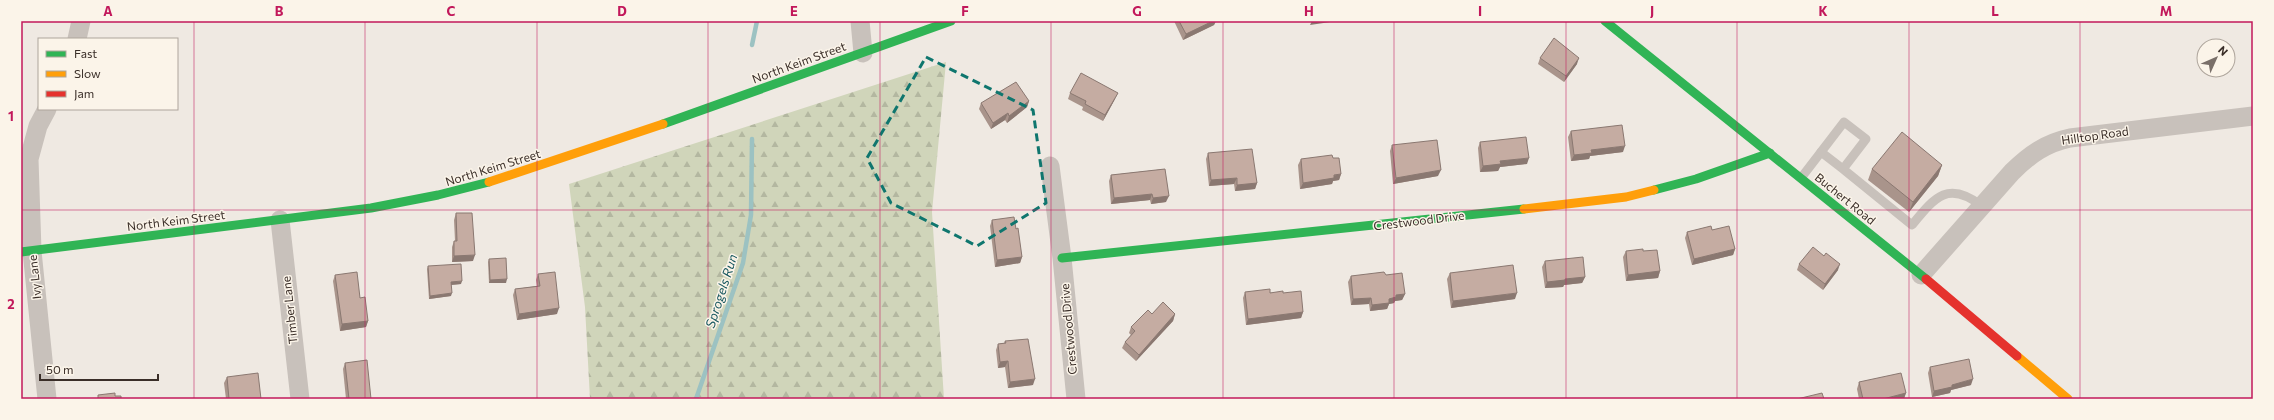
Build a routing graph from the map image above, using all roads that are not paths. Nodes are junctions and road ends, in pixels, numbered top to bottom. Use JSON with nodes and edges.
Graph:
{"nodes":[{"id":1,"x":81,"y":21,"type":"edge"},
{"id":2,"x":860,"y":21,"type":"edge"},
{"id":3,"x":951,"y":21,"type":"edge"},
{"id":4,"x":1605,"y":21,"type":"edge"},
{"id":5,"x":77,"y":38,"type":"edge"},
{"id":6,"x":863,"y":53,"type":"junction"},
{"id":7,"x":46,"y":110,"type":"edge"},
{"id":8,"x":2253,"y":116,"type":"edge"},
{"id":9,"x":1821,"y":152,"type":"junction"},
{"id":10,"x":1770,"y":153,"type":"junction"},
{"id":11,"x":1050,"y":166,"type":"dead end"},
{"id":12,"x":1843,"y":169,"type":"junction"},
{"id":13,"x":1801,"y":178,"type":"junction"},
{"id":14,"x":1982,"y":206,"type":"junction"},
{"id":15,"x":280,"y":220,"type":"junction"},
{"id":16,"x":26,"y":251,"type":"edge"},
{"id":17,"x":1062,"y":258,"type":"junction"},
{"id":18,"x":1921,"y":275,"type":"junction"},
{"id":19,"x":47,"y":399,"type":"edge"},
{"id":20,"x":300,"y":399,"type":"edge"},
{"id":21,"x":1076,"y":399,"type":"edge"},
{"id":22,"x":2068,"y":399,"type":"edge"}],
"edges":[{"from":1,"to":5,"type":"street"},
{"from":2,"to":6,"type":"street"},
{"from":3,"to":6,"type":"street","name":"North Keim Street"},
{"from":4,"to":10,"type":"street","name":"Buchert Road"},
{"from":6,"to":15,"type":"street","name":"North Keim Street"},
{"from":7,"to":16,"type":"street","name":"Ivy Lane"},
{"from":8,"to":14,"type":"street","name":"Hilltop Road"},
{"from":9,"to":12,"type":"lane"},
{"from":9,"to":12,"type":"lane"},
{"from":9,"to":13,"type":"lane"},
{"from":10,"to":13,"type":"street","name":"Buchert Road"},
{"from":10,"to":17,"type":"street","name":"Crestwood Drive"},
{"from":11,"to":17,"type":"street","name":"Crestwood Drive"},
{"from":12,"to":14,"type":"lane"},
{"from":13,"to":18,"type":"street","name":"Buchert Road"},
{"from":14,"to":18,"type":"street","name":"Hilltop Road"},
{"from":15,"to":16,"type":"street","name":"North Keim Street"},
{"from":15,"to":20,"type":"street","name":"Timber Lane"},
{"from":16,"to":19,"type":"street","name":"Ivy Lane"},
{"from":17,"to":21,"type":"street","name":"Crestwood Drive"},
{"from":18,"to":22,"type":"street","name":"Buchert Road"}]}
